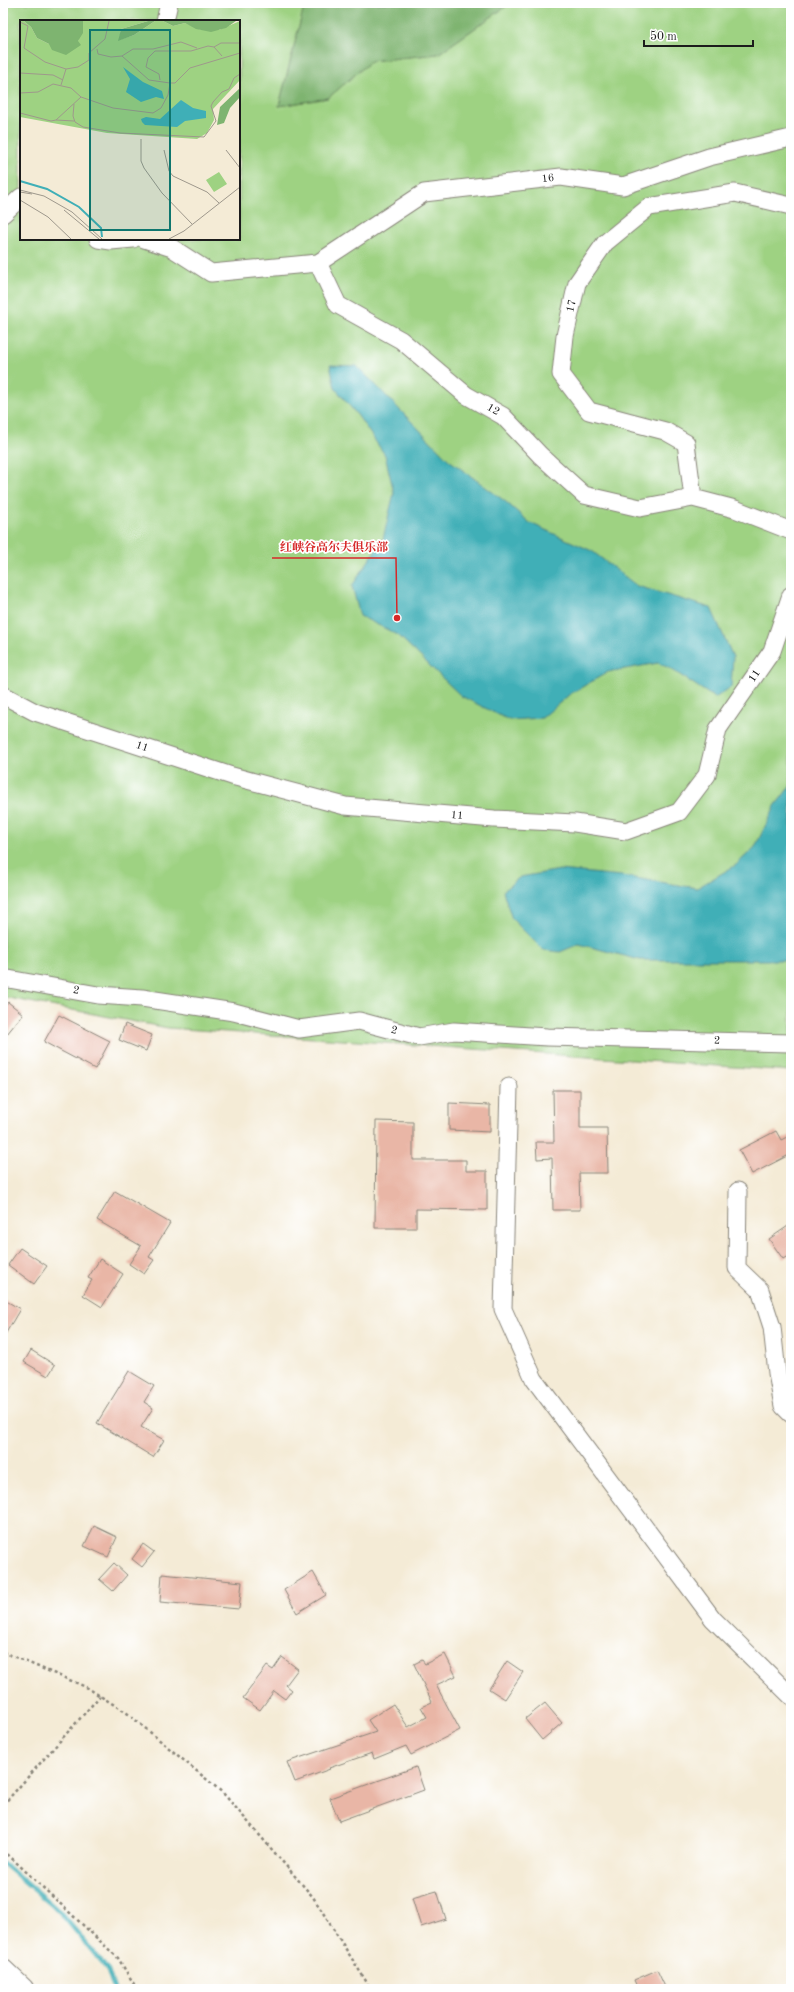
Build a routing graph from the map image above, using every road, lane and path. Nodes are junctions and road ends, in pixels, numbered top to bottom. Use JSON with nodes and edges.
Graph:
{"nodes":[{"id":1,"x":168,"y":3,"type":"edge"},
{"id":2,"x":165,"y":20,"type":"edge"},
{"id":3,"x":791,"y":138,"type":"edge"},
{"id":4,"x":20,"y":198,"type":"edge"},
{"id":5,"x":791,"y":206,"type":"edge"},
{"id":6,"x":3,"y":214,"type":"edge"},
{"id":7,"x":104,"y":240,"type":"edge"},
{"id":8,"x":122,"y":240,"type":"edge"},
{"id":9,"x":147,"y":240,"type":"edge"},
{"id":10,"x":318,"y":262,"type":"junction"},
{"id":11,"x":693,"y":498,"type":"junction"},
{"id":12,"x":791,"y":531,"type":"edge"},
{"id":13,"x":791,"y":595,"type":"edge"},
{"id":14,"x":3,"y":695,"type":"edge"},
{"id":15,"x":3,"y":978,"type":"edge"},
{"id":16,"x":791,"y":1043,"type":"edge"},
{"id":17,"x":509,"y":1087,"type":"dead end"},
{"id":18,"x":738,"y":1191,"type":"dead end"},
{"id":19,"x":791,"y":1414,"type":"edge"},
{"id":20,"x":3,"y":1652,"type":"edge"},
{"id":21,"x":100,"y":1696,"type":"junction"},
{"id":22,"x":791,"y":1696,"type":"edge"},
{"id":23,"x":3,"y":1805,"type":"edge"},
{"id":24,"x":3,"y":1850,"type":"edge"},
{"id":25,"x":3,"y":1970,"type":"edge"},
{"id":26,"x":23,"y":1989,"type":"edge"},
{"id":27,"x":137,"y":1989,"type":"edge"},
{"id":28,"x":370,"y":1989,"type":"edge"}],
"edges":[{"from":1,"to":2,"type":"street"},
{"from":3,"to":10,"type":"street","name":"16"},
{"from":4,"to":6,"type":"street"},
{"from":5,"to":11,"type":"street","name":"17"},
{"from":7,"to":8,"type":"street"},
{"from":9,"to":10,"type":"street"},
{"from":10,"to":11,"type":"street","name":"12"},
{"from":11,"to":12,"type":"street"},
{"from":13,"to":14,"type":"street","name":"11"},
{"from":15,"to":16,"type":"street","name":"2"},
{"from":17,"to":22,"type":"street"},
{"from":18,"to":19,"type":"street"},
{"from":20,"to":21,"type":"path"},
{"from":21,"to":23,"type":"path"},
{"from":21,"to":28,"type":"path"},
{"from":24,"to":27,"type":"path"},
{"from":25,"to":26,"type":"main road"}]}
